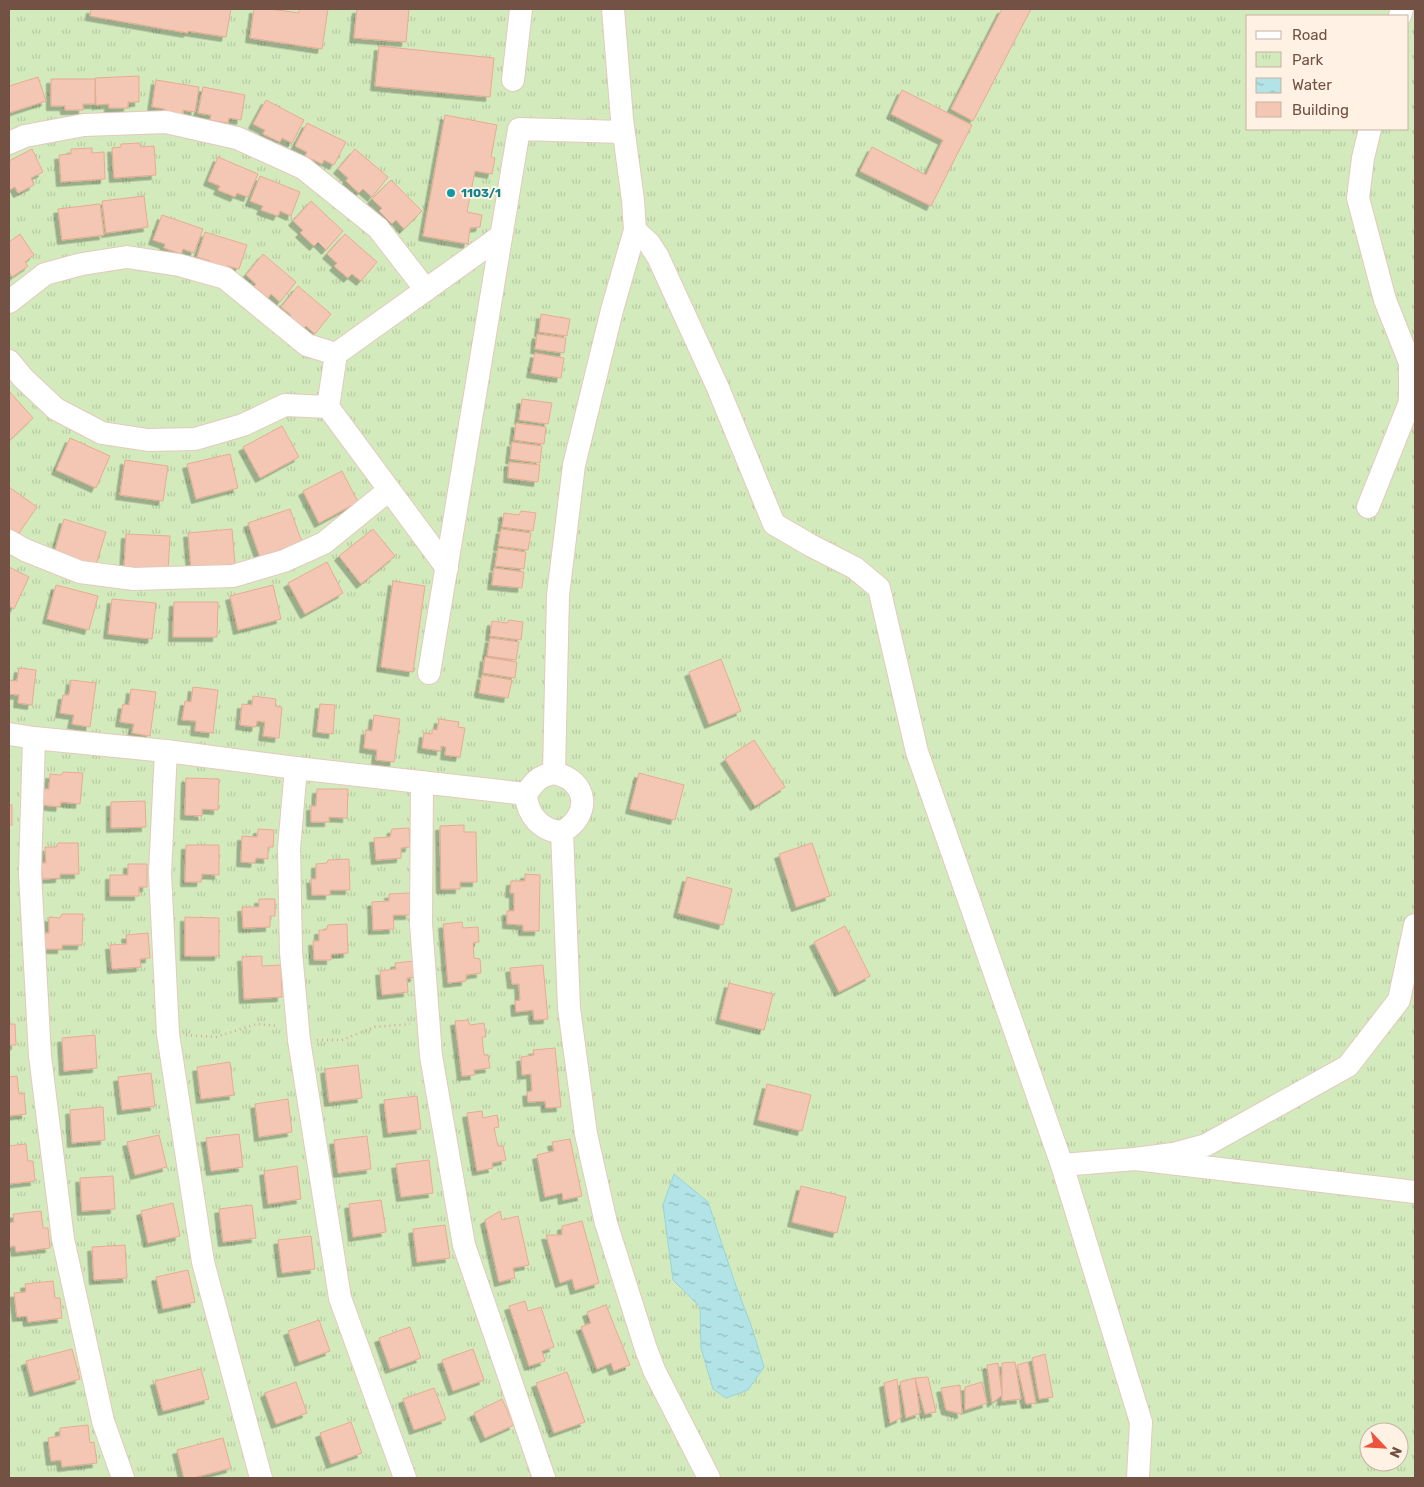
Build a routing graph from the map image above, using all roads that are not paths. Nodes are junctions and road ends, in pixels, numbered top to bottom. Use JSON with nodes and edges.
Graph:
{"nodes":[{"id":1,"x":521,"y":9,"type":"edge"},
{"id":2,"x":613,"y":9,"type":"edge"},
{"id":3,"x":513,"y":80,"type":"dead end"},
{"id":4,"x":1370,"y":130,"type":"edge"},
{"id":5,"x":623,"y":132,"type":"junction"},
{"id":6,"x":9,"y":143,"type":"edge"},
{"id":7,"x":635,"y":230,"type":"junction"},
{"id":8,"x":501,"y":236,"type":"junction"},
{"id":9,"x":426,"y":290,"type":"junction"},
{"id":10,"x":9,"y":302,"type":"edge"},
{"id":11,"x":336,"y":354,"type":"junction"},
{"id":12,"x":9,"y":361,"type":"edge"},
{"id":13,"x":328,"y":407,"type":"junction"},
{"id":14,"x":389,"y":490,"type":"junction"},
{"id":15,"x":1368,"y":507,"type":"dead end"},
{"id":16,"x":9,"y":541,"type":"edge"},
{"id":17,"x":447,"y":568,"type":"junction"},
{"id":18,"x":429,"y":673,"type":"dead end"},
{"id":19,"x":9,"y":734,"type":"edge"},
{"id":20,"x":34,"y":738,"type":"junction"},
{"id":21,"x":166,"y":752,"type":"junction"},
{"id":22,"x":296,"y":768,"type":"junction"},
{"id":23,"x":554,"y":773,"type":"junction"},
{"id":24,"x":422,"y":782,"type":"junction"},
{"id":25,"x":526,"y":794,"type":"junction"},
{"id":26,"x":562,"y":832,"type":"junction"},
{"id":27,"x":1415,"y":925,"type":"edge"},
{"id":28,"x":1135,"y":1159,"type":"junction"},
{"id":29,"x":1062,"y":1165,"type":"junction"},
{"id":30,"x":1415,"y":1192,"type":"edge"},
{"id":31,"x":123,"y":1478,"type":"edge"},
{"id":32,"x":261,"y":1478,"type":"edge"},
{"id":33,"x":404,"y":1478,"type":"edge"},
{"id":34,"x":544,"y":1478,"type":"edge"},
{"id":35,"x":709,"y":1478,"type":"edge"},
{"id":36,"x":1138,"y":1478,"type":"edge"}],
"edges":[{"from":1,"to":3,"type":"street"},
{"from":2,"to":5,"type":"street"},
{"from":4,"to":15,"type":"street"},
{"from":5,"to":7,"type":"street"},
{"from":5,"to":8,"type":"street"},
{"from":6,"to":9,"type":"street"},
{"from":7,"to":23,"type":"street"},
{"from":7,"to":29,"type":"street"},
{"from":8,"to":9,"type":"street"},
{"from":8,"to":17,"type":"street"},
{"from":9,"to":11,"type":"street"},
{"from":10,"to":11,"type":"street"},
{"from":11,"to":13,"type":"street"},
{"from":12,"to":13,"type":"street"},
{"from":13,"to":14,"type":"street"},
{"from":14,"to":16,"type":"street"},
{"from":14,"to":17,"type":"street"},
{"from":17,"to":18,"type":"street"},
{"from":19,"to":20,"type":"street"},
{"from":20,"to":21,"type":"street"},
{"from":20,"to":31,"type":"street"},
{"from":21,"to":22,"type":"street"},
{"from":21,"to":32,"type":"street"},
{"from":22,"to":24,"type":"street"},
{"from":22,"to":33,"type":"street"},
{"from":23,"to":25,"type":"street"},
{"from":23,"to":26,"type":"street"},
{"from":24,"to":25,"type":"street"},
{"from":24,"to":34,"type":"street"},
{"from":25,"to":26,"type":"street"},
{"from":26,"to":35,"type":"street"},
{"from":27,"to":28,"type":"street"},
{"from":28,"to":29,"type":"street"},
{"from":28,"to":30,"type":"street"},
{"from":29,"to":36,"type":"street"}]}
